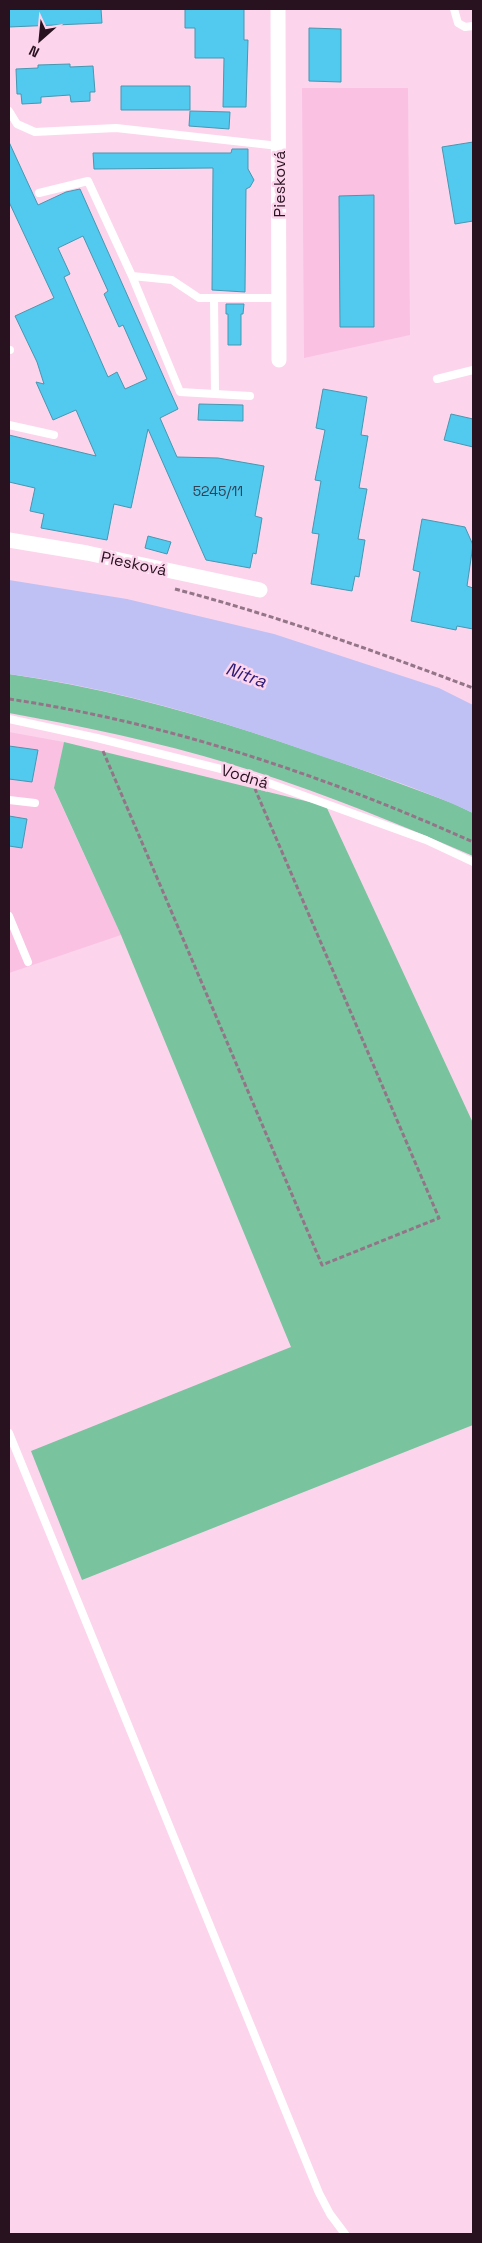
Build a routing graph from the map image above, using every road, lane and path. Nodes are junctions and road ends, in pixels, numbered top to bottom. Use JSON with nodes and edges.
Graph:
{"nodes":[{"id":1,"x":278,"y":9,"type":"edge"},
{"id":2,"x":454,"y":9,"type":"edge"},
{"id":3,"x":473,"y":26,"type":"edge"},
{"id":4,"x":9,"y":111,"type":"edge"},
{"id":5,"x":279,"y":146,"type":"junction"},
{"id":6,"x":39,"y":193,"type":"dead end"},
{"id":7,"x":132,"y":276,"type":"junction"},
{"id":8,"x":214,"y":298,"type":"junction"},
{"id":9,"x":278,"y":298,"type":"junction"},
{"id":10,"x":279,"y":360,"type":"dead end"},
{"id":11,"x":473,"y":370,"type":"edge"},
{"id":12,"x":437,"y":379,"type":"dead end"},
{"id":13,"x":215,"y":393,"type":"junction"},
{"id":14,"x":250,"y":396,"type":"dead end"},
{"id":15,"x":9,"y":425,"type":"edge"},
{"id":16,"x":54,"y":434,"type":"dead end"},
{"id":17,"x":9,"y":540,"type":"edge"},
{"id":18,"x":168,"y":587,"type":"dead end"},
{"id":19,"x":260,"y":590,"type":"dead end"},
{"id":20,"x":473,"y":688,"type":"edge"},
{"id":21,"x":9,"y":699,"type":"edge"},
{"id":22,"x":9,"y":719,"type":"edge"},
{"id":23,"x":98,"y":738,"type":"junction"},
{"id":24,"x":249,"y":776,"type":"junction"},
{"id":25,"x":9,"y":800,"type":"edge"},
{"id":26,"x":35,"y":803,"type":"dead end"},
{"id":27,"x":473,"y":842,"type":"edge"},
{"id":28,"x":473,"y":862,"type":"edge"},
{"id":29,"x":9,"y":916,"type":"edge"},
{"id":30,"x":28,"y":962,"type":"dead end"},
{"id":31,"x":9,"y":1434,"type":"edge"},
{"id":32,"x":345,"y":2234,"type":"edge"}],
"edges":[{"from":1,"to":5,"type":"street","name":"Piesková"},
{"from":2,"to":3,"type":"lane"},
{"from":4,"to":5,"type":"lane"},
{"from":5,"to":9,"type":"street","name":"Piesková"},
{"from":6,"to":7,"type":"lane"},
{"from":7,"to":8,"type":"lane"},
{"from":7,"to":13,"type":"lane"},
{"from":8,"to":9,"type":"lane"},
{"from":8,"to":13,"type":"lane"},
{"from":9,"to":10,"type":"street","name":"Piesková"},
{"from":11,"to":12,"type":"lane"},
{"from":13,"to":14,"type":"lane"},
{"from":15,"to":16,"type":"lane"},
{"from":17,"to":19,"type":"street","name":"Piesková"},
{"from":18,"to":20,"type":"path"},
{"from":21,"to":27,"type":"path"},
{"from":22,"to":23,"type":"lane","name":"Vodná"},
{"from":23,"to":24,"type":"lane","name":"Vodná"},
{"from":23,"to":24,"type":"path"},
{"from":24,"to":28,"type":"lane","name":"Vodná"},
{"from":25,"to":26,"type":"lane"},
{"from":29,"to":30,"type":"lane"},
{"from":31,"to":32,"type":"lane"}]}
